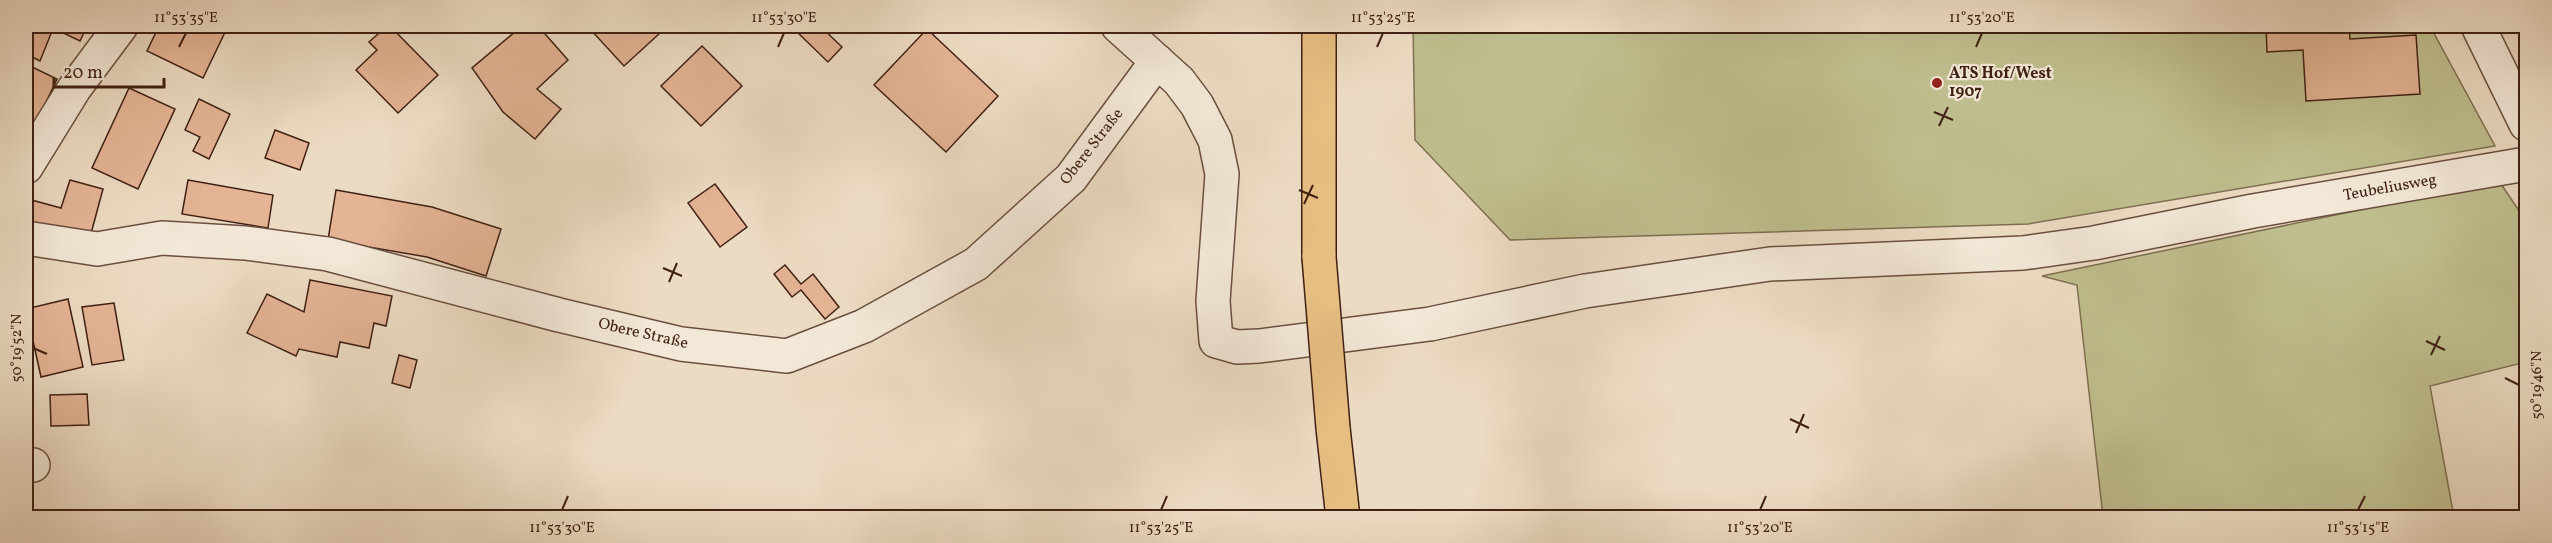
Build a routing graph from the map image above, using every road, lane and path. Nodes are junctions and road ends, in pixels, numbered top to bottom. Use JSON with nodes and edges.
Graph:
{"nodes":[{"id":1,"x":121,"y":26,"type":"edge"},
{"id":2,"x":1118,"y":26,"type":"edge"},
{"id":3,"x":1320,"y":26,"type":"edge"},
{"id":4,"x":2478,"y":26,"type":"edge"},
{"id":5,"x":1157,"y":61,"type":"junction"},
{"id":6,"x":2526,"y":124,"type":"edge"},
{"id":7,"x":2526,"y":164,"type":"edge"},
{"id":8,"x":26,"y":167,"type":"edge"},
{"id":9,"x":26,"y":238,"type":"edge"},
{"id":10,"x":1343,"y":518,"type":"edge"}],
"edges":[{"from":1,"to":8,"type":"street"},
{"from":2,"to":5,"type":"street"},
{"from":3,"to":10,"type":"main road","bridge":true},
{"from":4,"to":6,"type":"street"},
{"from":5,"to":7,"type":"street","name":"Teubeliusweg"},
{"from":5,"to":9,"type":"street","name":"Obere Straße"}]}
